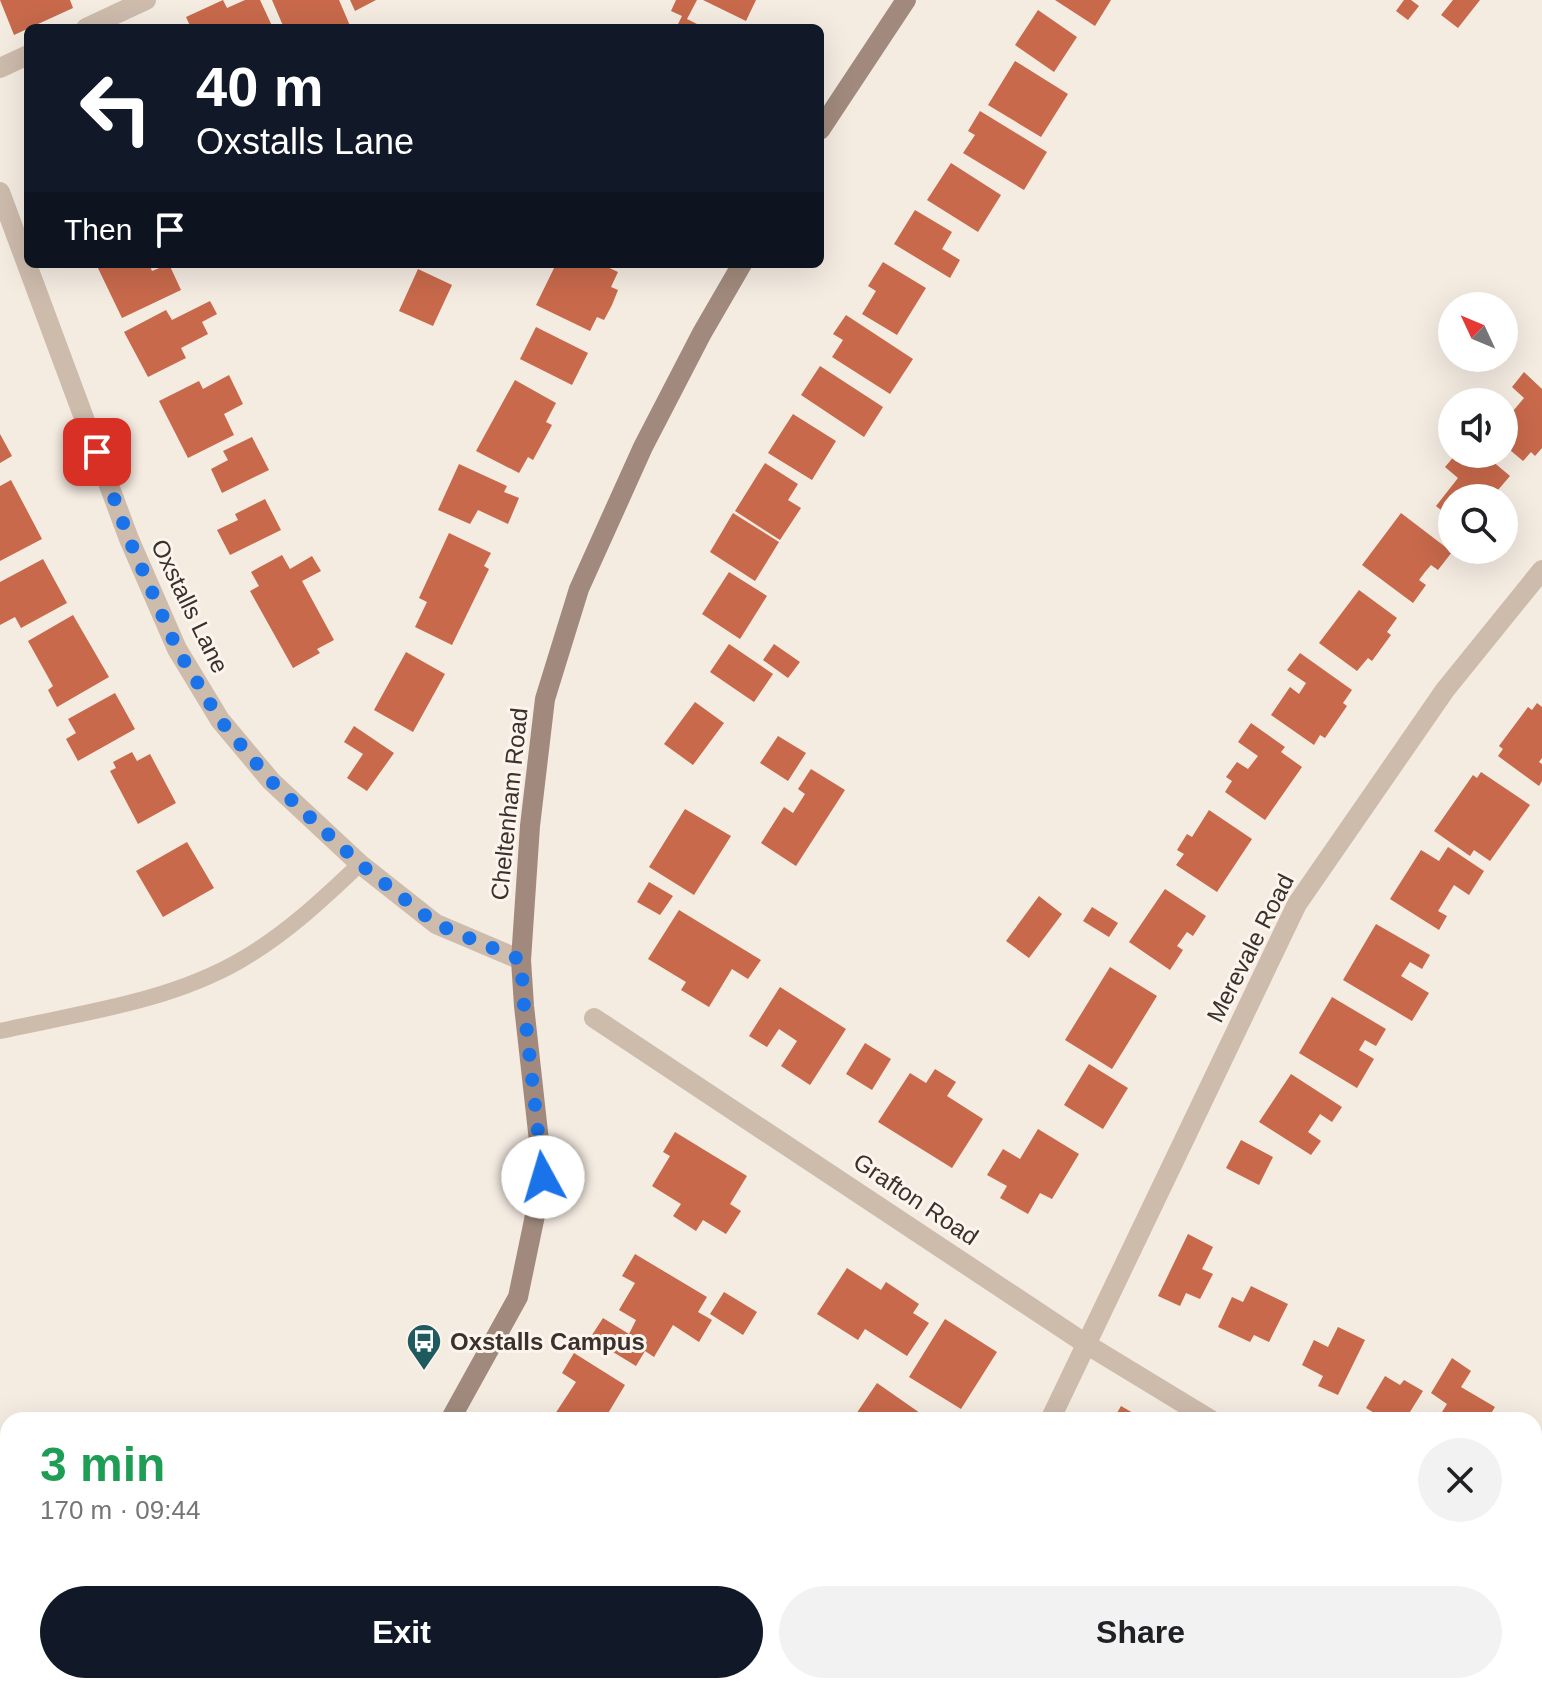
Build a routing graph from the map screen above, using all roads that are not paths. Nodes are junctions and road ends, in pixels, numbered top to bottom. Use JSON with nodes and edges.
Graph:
{"nodes":[{"id":1,"x":146,"y":0,"type":"edge"},
{"id":2,"x":906,"y":0,"type":"edge"},
{"id":3,"x":95,"y":24,"type":"edge"},
{"id":4,"x":24,"y":57,"type":"edge"},
{"id":5,"x":0,"y":68,"type":"edge"},
{"id":6,"x":824,"y":124,"type":"edge"},
{"id":7,"x":0,"y":192,"type":"edge"},
{"id":8,"x":24,"y":257,"type":"edge"},
{"id":9,"x":28,"y":268,"type":"edge"},
{"id":10,"x":740,"y":268,"type":"edge"},
{"id":11,"x":1542,"y":570,"type":"edge"},
{"id":12,"x":360,"y":864,"type":"junction"},
{"id":13,"x":521,"y":960,"type":"junction"},
{"id":14,"x":594,"y":1018,"type":"dead end"},
{"id":15,"x":0,"y":1031,"type":"edge"},
{"id":16,"x":1086,"y":1344,"type":"junction"},
{"id":17,"x":454,"y":1412,"type":"edge"},
{"id":18,"x":1054,"y":1412,"type":"edge"},
{"id":19,"x":1198,"y":1412,"type":"edge"}],
"edges":[{"from":1,"to":3,"type":"street"},
{"from":2,"to":6,"type":"main road"},
{"from":4,"to":5,"type":"street"},
{"from":7,"to":8,"type":"street","name":"Oxstalls Lane"},
{"from":9,"to":12,"type":"street","name":"Oxstalls Lane"},
{"from":10,"to":13,"type":"main road","name":"Cheltenham Road"},
{"from":11,"to":16,"type":"street","name":"Merevale Road"},
{"from":12,"to":13,"type":"street","name":"Oxstalls Lane"},
{"from":12,"to":15,"type":"lane"},
{"from":13,"to":17,"type":"main road","name":"Cheltenham Road"},
{"from":14,"to":16,"type":"street","name":"Grafton Road"},
{"from":16,"to":18,"type":"street","name":"Merevale Road"},
{"from":16,"to":19,"type":"street","name":"Grafton Road"}]}
